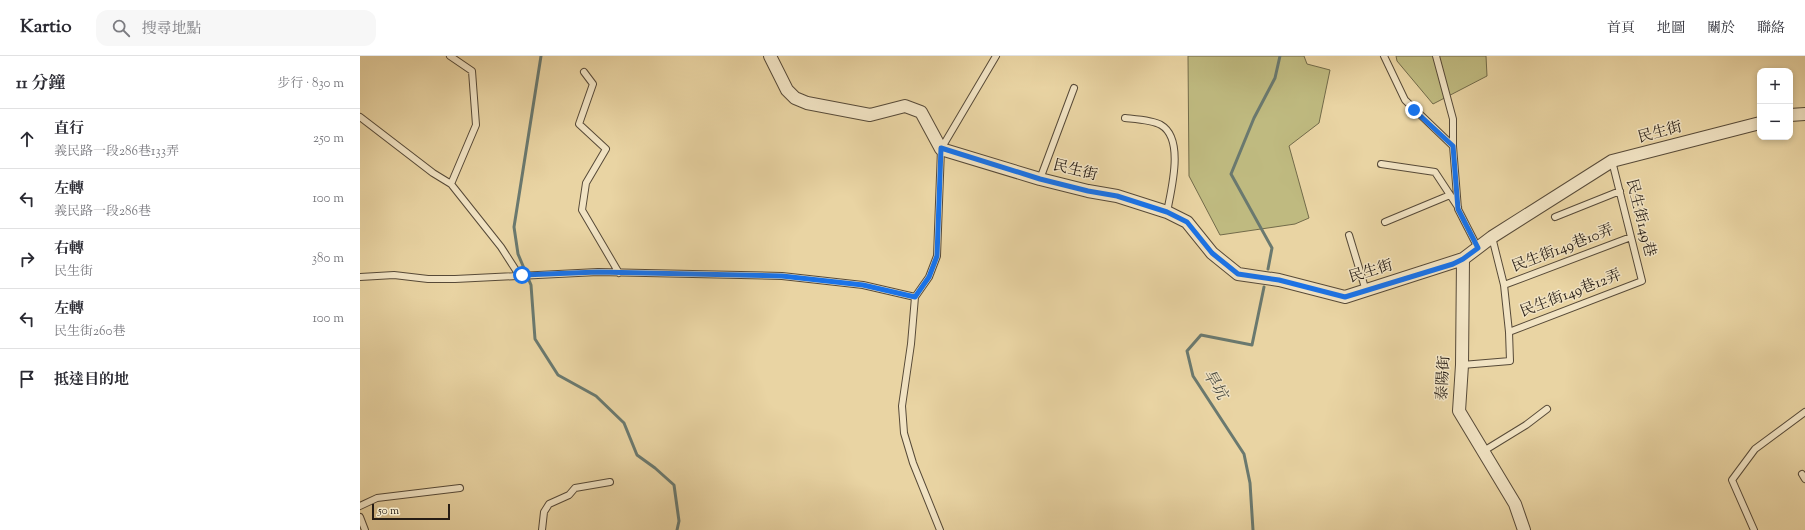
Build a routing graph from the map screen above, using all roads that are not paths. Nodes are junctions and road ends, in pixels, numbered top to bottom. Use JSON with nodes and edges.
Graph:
{"nodes":[{"id":1,"x":450,"y":56,"type":"edge"},
{"id":2,"x":770,"y":56,"type":"edge"},
{"id":3,"x":996,"y":56,"type":"edge"},
{"id":4,"x":1384,"y":56,"type":"edge"},
{"id":5,"x":1436,"y":56,"type":"edge"},
{"id":6,"x":584,"y":72,"type":"dead end"},
{"id":7,"x":1074,"y":88,"type":"dead end"},
{"id":8,"x":1805,"y":114,"type":"edge"},
{"id":9,"x":1793,"y":115,"type":"edge"},
{"id":10,"x":360,"y":117,"type":"edge"},
{"id":11,"x":1125,"y":118,"type":"dead end"},
{"id":12,"x":1757,"y":124,"type":"edge"},
{"id":13,"x":1453,"y":146,"type":"junction"},
{"id":14,"x":941,"y":148,"type":"junction"},
{"id":15,"x":1612,"y":161,"type":"junction"},
{"id":16,"x":1381,"y":164,"type":"dead end"},
{"id":17,"x":1040,"y":179,"type":"junction"},
{"id":18,"x":451,"y":184,"type":"junction"},
{"id":19,"x":1620,"y":191,"type":"junction"},
{"id":20,"x":1450,"y":195,"type":"junction"},
{"id":21,"x":1458,"y":209,"type":"junction"},
{"id":22,"x":1167,"y":212,"type":"junction"},
{"id":23,"x":1555,"y":217,"type":"dead end"},
{"id":24,"x":1385,"y":222,"type":"dead end"},
{"id":25,"x":1348,"y":235,"type":"dead end"},
{"id":26,"x":1492,"y":237,"type":"junction"},
{"id":27,"x":1631,"y":237,"type":"junction"},
{"id":28,"x":1478,"y":248,"type":"junction"},
{"id":29,"x":1463,"y":259,"type":"junction"},
{"id":30,"x":619,"y":273,"type":"junction"},
{"id":31,"x":520,"y":275,"type":"junction"},
{"id":32,"x":360,"y":277,"type":"edge"},
{"id":33,"x":1642,"y":281,"type":"joint"},
{"id":34,"x":1504,"y":285,"type":"junction"},
{"id":35,"x":1366,"y":290,"type":"junction"},
{"id":36,"x":915,"y":297,"type":"junction"},
{"id":37,"x":1509,"y":332,"type":"junction"},
{"id":38,"x":1462,"y":365,"type":"junction"},
{"id":39,"x":1547,"y":409,"type":"dead end"},
{"id":40,"x":1805,"y":412,"type":"edge"},
{"id":41,"x":1482,"y":452,"type":"junction"},
{"id":42,"x":610,"y":482,"type":"dead end"},
{"id":43,"x":460,"y":488,"type":"dead end"},
{"id":44,"x":360,"y":506,"type":"edge"},
{"id":45,"x":360,"y":517,"type":"edge"},
{"id":46,"x":365,"y":530,"type":"edge"},
{"id":47,"x":542,"y":530,"type":"edge"},
{"id":48,"x":940,"y":530,"type":"edge"},
{"id":49,"x":1524,"y":530,"type":"edge"},
{"id":50,"x":1754,"y":530,"type":"edge"}],
"edges":[{"from":1,"to":18,"type":"lane"},
{"from":2,"to":14,"type":"street"},
{"from":3,"to":14,"type":"lane"},
{"from":4,"to":13,"type":"lane"},
{"from":5,"to":13,"type":"lane"},
{"from":6,"to":30,"type":"lane"},
{"from":7,"to":17,"type":"lane"},
{"from":8,"to":9,"type":"street"},
{"from":10,"to":18,"type":"lane"},
{"from":11,"to":22,"type":"lane"},
{"from":12,"to":15,"type":"street","name":"民生街"},
{"from":13,"to":21,"type":"lane"},
{"from":14,"to":17,"type":"street","name":"民生街"},
{"from":14,"to":36,"type":"lane"},
{"from":15,"to":19,"type":"lane","name":"民生街149巷"},
{"from":15,"to":26,"type":"street","name":"民生街"},
{"from":16,"to":20,"type":"lane"},
{"from":17,"to":22,"type":"street","name":"民生街"},
{"from":18,"to":31,"type":"lane"},
{"from":19,"to":23,"type":"lane"},
{"from":19,"to":27,"type":"lane","name":"民生街149巷"},
{"from":20,"to":21,"type":"lane"},
{"from":20,"to":24,"type":"lane"},
{"from":21,"to":28,"type":"lane"},
{"from":22,"to":35,"type":"street","name":"民生街"},
{"from":25,"to":35,"type":"lane"},
{"from":26,"to":28,"type":"street","name":"民生街"},
{"from":26,"to":34,"type":"lane"},
{"from":27,"to":33,"type":"lane","name":"民生街149巷"},
{"from":27,"to":34,"type":"lane","name":"民生街149巷10弄"},
{"from":28,"to":29,"type":"street","name":"民生街"},
{"from":29,"to":35,"type":"street","name":"民生街"},
{"from":29,"to":38,"type":"street","name":"泰陽街"},
{"from":30,"to":31,"type":"lane"},
{"from":30,"to":36,"type":"lane"},
{"from":31,"to":32,"type":"lane"},
{"from":33,"to":37,"type":"lane","name":"民生街149巷12弄"},
{"from":34,"to":37,"type":"lane"},
{"from":36,"to":48,"type":"lane"},
{"from":37,"to":38,"type":"lane"},
{"from":38,"to":41,"type":"street","name":"泰陽街"},
{"from":39,"to":41,"type":"lane"},
{"from":40,"to":50,"type":"lane"},
{"from":41,"to":49,"type":"street","name":"泰陽街"},
{"from":42,"to":47,"type":"lane"},
{"from":43,"to":44,"type":"lane"},
{"from":45,"to":46,"type":"lane"}]}
